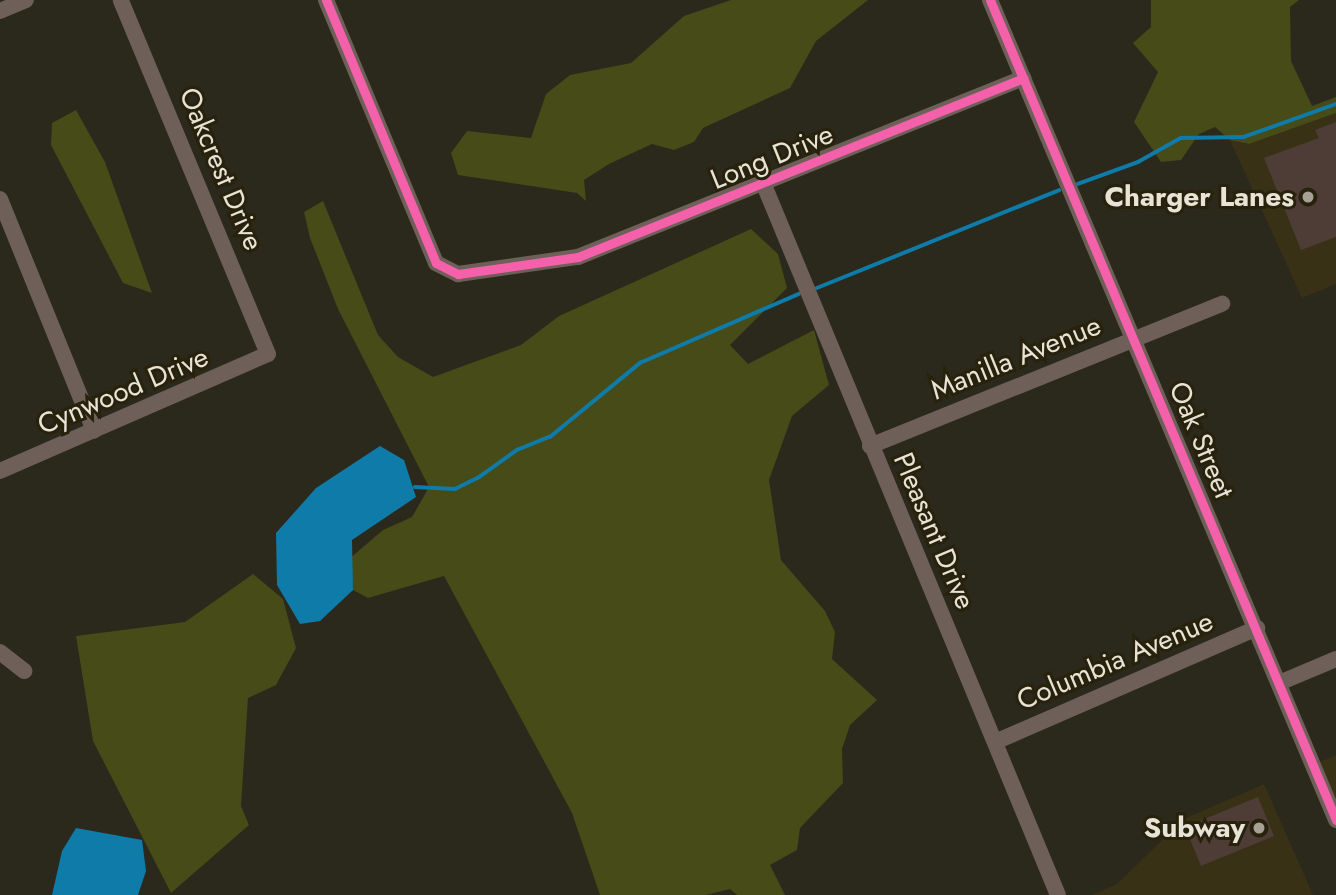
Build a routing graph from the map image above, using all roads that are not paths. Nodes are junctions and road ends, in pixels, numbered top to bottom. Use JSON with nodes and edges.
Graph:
{"nodes":[{"id":1,"x":26,"y":0,"type":"edge"},
{"id":2,"x":121,"y":0,"type":"edge"},
{"id":3,"x":326,"y":0,"type":"edge"},
{"id":4,"x":990,"y":0,"type":"edge"},
{"id":5,"x":0,"y":11,"type":"edge"},
{"id":6,"x":1023,"y":78,"type":"junction"},
{"id":7,"x":764,"y":185,"type":"junction"},
{"id":8,"x":0,"y":199,"type":"edge"},
{"id":9,"x":1222,"y":304,"type":"dead end"},
{"id":10,"x":1133,"y":337,"type":"junction"},
{"id":11,"x":265,"y":358,"type":"joint"},
{"id":12,"x":94,"y":431,"type":"junction"},
{"id":13,"x":870,"y":446,"type":"junction"},
{"id":14,"x":0,"y":471,"type":"edge"},
{"id":15,"x":1257,"y":628,"type":"junction"},
{"id":16,"x":0,"y":652,"type":"edge"},
{"id":17,"x":1336,"y":659,"type":"edge"},
{"id":18,"x":24,"y":671,"type":"dead end"},
{"id":19,"x":1279,"y":683,"type":"junction"},
{"id":20,"x":995,"y":742,"type":"junction"},
{"id":21,"x":1336,"y":820,"type":"edge"},
{"id":22,"x":1058,"y":895,"type":"edge"}],
"edges":[{"from":1,"to":5,"type":"street"},
{"from":2,"to":11,"type":"street","name":"Oakcrest Drive"},
{"from":3,"to":7,"type":"street","name":"Long Drive"},
{"from":4,"to":6,"type":"street"},
{"from":6,"to":7,"type":"street","name":"Long Drive"},
{"from":6,"to":10,"type":"street","name":"Oak Street"},
{"from":7,"to":13,"type":"street","name":"Pleasant Drive"},
{"from":8,"to":12,"type":"street"},
{"from":9,"to":10,"type":"street","name":"Manilla Avenue"},
{"from":10,"to":13,"type":"street","name":"Manilla Avenue"},
{"from":10,"to":15,"type":"street","name":"Oak Street"},
{"from":11,"to":12,"type":"street","name":"Cynwood Drive"},
{"from":12,"to":14,"type":"street","name":"Cynwood Drive"},
{"from":13,"to":20,"type":"street","name":"Pleasant Drive"},
{"from":15,"to":19,"type":"street","name":"Oak Street"},
{"from":15,"to":20,"type":"street","name":"Columbia Avenue"},
{"from":16,"to":18,"type":"street"},
{"from":17,"to":19,"type":"street"},
{"from":19,"to":21,"type":"street","name":"Oak Street"},
{"from":20,"to":22,"type":"street","name":"Pleasant Drive"}]}
